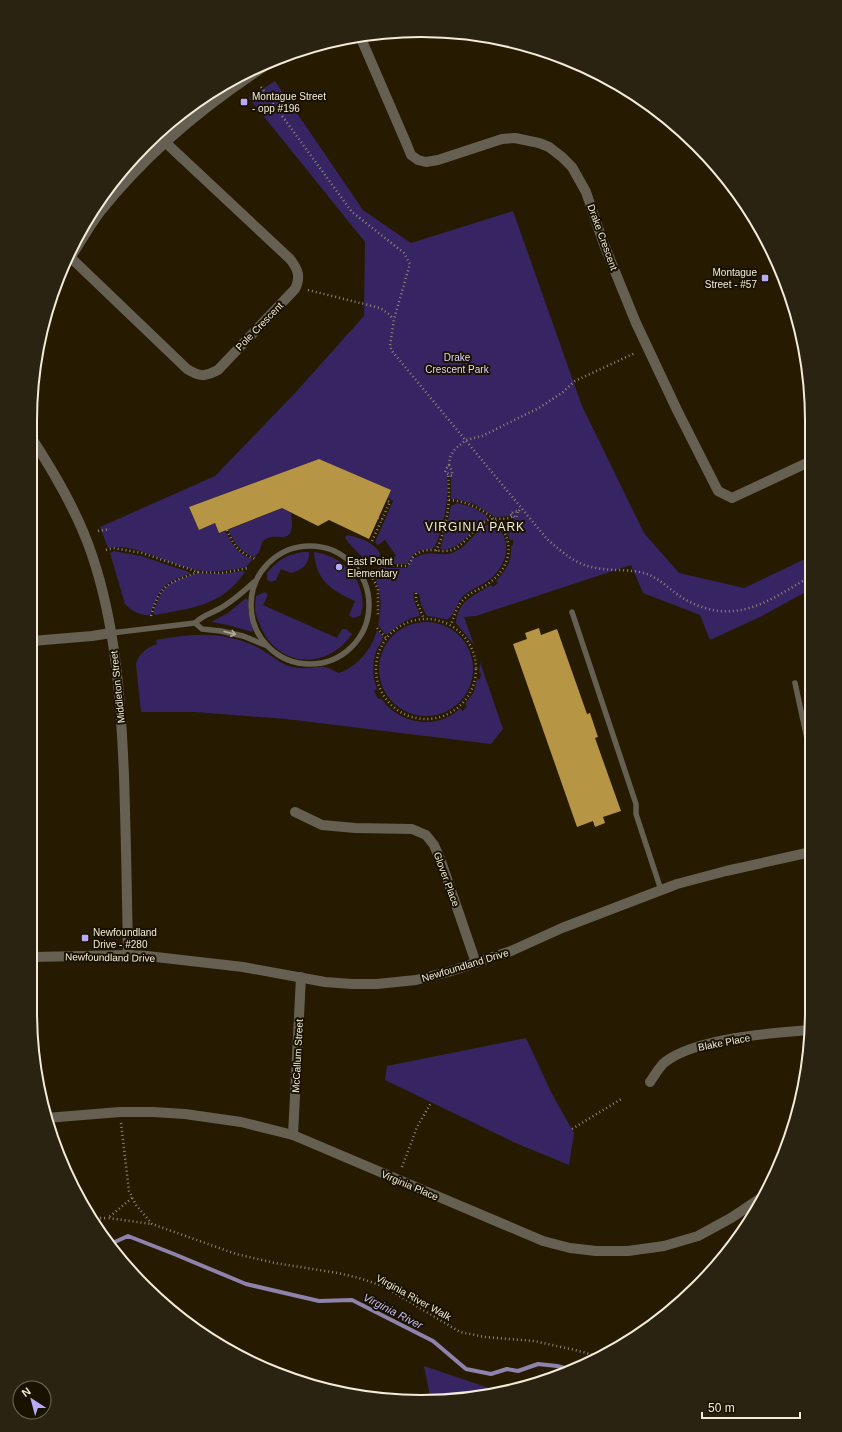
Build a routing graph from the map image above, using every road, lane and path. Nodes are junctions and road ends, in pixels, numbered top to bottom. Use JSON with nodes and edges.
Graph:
{"nodes":[{"id":1,"x":362,"y":41,"type":"edge"},
{"id":2,"x":243,"y":81,"type":"edge"},
{"id":3,"x":261,"y":87,"type":"dead end"},
{"id":4,"x":165,"y":142,"type":"junction"},
{"id":5,"x":84,"y":236,"type":"edge"},
{"id":6,"x":72,"y":262,"type":"edge"},
{"id":7,"x":308,"y":290,"type":"dead end"},
{"id":8,"x":394,"y":319,"type":"junction"},
{"id":9,"x":635,"y":353,"type":"dead end"},
{"id":10,"x":466,"y":440,"type":"junction"},
{"id":11,"x":37,"y":446,"type":"edge"},
{"id":12,"x":805,"y":463,"type":"edge"},
{"id":13,"x":386,"y":500,"type":"dead end"},
{"id":14,"x":449,"y":500,"type":"junction"},
{"id":15,"x":521,"y":508,"type":"junction"},
{"id":16,"x":378,"y":518,"type":"dead end"},
{"id":17,"x":494,"y":519,"type":"junction"},
{"id":18,"x":382,"y":520,"type":"junction"},
{"id":19,"x":110,"y":529,"type":"dead end"},
{"id":20,"x":227,"y":530,"type":"dead end"},
{"id":21,"x":98,"y":531,"type":"dead end"},
{"id":22,"x":372,"y":540,"type":"dead end"},
{"id":23,"x":106,"y":550,"type":"dead end"},
{"id":24,"x":436,"y":551,"type":"junction"},
{"id":25,"x":256,"y":559,"type":"dead end"},
{"id":26,"x":384,"y":565,"type":"dead end"},
{"id":27,"x":248,"y":568,"type":"dead end"},
{"id":28,"x":198,"y":572,"type":"junction"},
{"id":29,"x":371,"y":575,"type":"dead end"},
{"id":30,"x":805,"y":579,"type":"edge"},
{"id":31,"x":254,"y":582,"type":"junction"},
{"id":32,"x":416,"y":593,"type":"dead end"},
{"id":33,"x":572,"y":612,"type":"dead end"},
{"id":34,"x":151,"y":616,"type":"dead end"},
{"id":35,"x":378,"y":616,"type":"dead end"},
{"id":36,"x":424,"y":619,"type":"junction"},
{"id":37,"x":195,"y":623,"type":"junction"},
{"id":38,"x":451,"y":625,"type":"junction"},
{"id":39,"x":377,"y":628,"type":"dead end"},
{"id":40,"x":111,"y":633,"type":"junction"},
{"id":41,"x":386,"y":638,"type":"junction"},
{"id":42,"x":37,"y":641,"type":"edge"},
{"id":43,"x":266,"y":646,"type":"junction"},
{"id":44,"x":795,"y":683,"type":"dead end"},
{"id":45,"x":805,"y":729,"type":"edge"},
{"id":46,"x":295,"y":812,"type":"dead end"},
{"id":47,"x":805,"y":853,"type":"edge"},
{"id":48,"x":661,"y":890,"type":"junction"},
{"id":49,"x":128,"y":955,"type":"junction"},
{"id":50,"x":37,"y":957,"type":"edge"},
{"id":51,"x":476,"y":963,"type":"junction"},
{"id":52,"x":301,"y":977,"type":"junction"},
{"id":53,"x":804,"y":1031,"type":"edge"},
{"id":54,"x":650,"y":1082,"type":"dead end"},
{"id":55,"x":624,"y":1098,"type":"dead end"},
{"id":56,"x":430,"y":1102,"type":"dead end"},
{"id":57,"x":52,"y":1117,"type":"edge"},
{"id":58,"x":121,"y":1123,"type":"dead end"},
{"id":59,"x":572,"y":1129,"type":"dead end"},
{"id":60,"x":293,"y":1135,"type":"junction"},
{"id":61,"x":402,"y":1167,"type":"dead end"},
{"id":62,"x":132,"y":1198,"type":"junction"},
{"id":63,"x":754,"y":1202,"type":"edge"},
{"id":64,"x":98,"y":1218,"type":"edge"},
{"id":65,"x":108,"y":1218,"type":"junction"},
{"id":66,"x":152,"y":1224,"type":"junction"},
{"id":67,"x":592,"y":1355,"type":"edge"}],
"edges":[{"from":1,"to":12,"type":"street","name":"Drake Crescent"},
{"from":2,"to":4,"type":"street"},
{"from":3,"to":8,"type":"path"},
{"from":4,"to":5,"type":"street"},
{"from":4,"to":6,"type":"street","name":"Pole Crescent"},
{"from":7,"to":8,"type":"path"},
{"from":8,"to":10,"type":"path"},
{"from":9,"to":10,"type":"path"},
{"from":10,"to":14,"type":"path"},
{"from":10,"to":15,"type":"path"},
{"from":11,"to":40,"type":"street","name":"Middleton Street"},
{"from":13,"to":18,"type":"path"},
{"from":14,"to":17,"type":"path"},
{"from":14,"to":24,"type":"path"},
{"from":15,"to":17,"type":"path"},
{"from":15,"to":30,"type":"path"},
{"from":16,"to":18,"type":"path"},
{"from":17,"to":24,"type":"path"},
{"from":17,"to":38,"type":"path"},
{"from":18,"to":22,"type":"path"},
{"from":19,"to":21,"type":"path"},
{"from":20,"to":25,"type":"path"},
{"from":23,"to":28,"type":"path"},
{"from":24,"to":26,"type":"path"},
{"from":27,"to":28,"type":"path"},
{"from":28,"to":34,"type":"path"},
{"from":29,"to":35,"type":"path"},
{"from":31,"to":37,"type":"lane"},
{"from":31,"to":43,"type":"lane"},
{"from":31,"to":43,"type":"lane"},
{"from":32,"to":36,"type":"path"},
{"from":33,"to":48,"type":"lane"},
{"from":36,"to":38,"type":"path"},
{"from":36,"to":41,"type":"path"},
{"from":37,"to":40,"type":"lane"},
{"from":37,"to":43,"type":"lane","one_way":true},
{"from":38,"to":41,"type":"path"},
{"from":39,"to":41,"type":"path"},
{"from":40,"to":42,"type":"street"},
{"from":40,"to":49,"type":"street","name":"Middleton Street"},
{"from":44,"to":45,"type":"lane"},
{"from":46,"to":51,"type":"street","name":"Glover Place"},
{"from":47,"to":48,"type":"street","name":"Newfoundland Drive"},
{"from":48,"to":51,"type":"street","name":"Newfoundland Drive"},
{"from":49,"to":50,"type":"street","name":"Newfoundland Drive"},
{"from":49,"to":52,"type":"street","name":"Newfoundland Drive"},
{"from":51,"to":52,"type":"street","name":"Newfoundland Drive"},
{"from":52,"to":60,"type":"street","name":"McCallum Street"},
{"from":53,"to":54,"type":"street","name":"Blake Place"},
{"from":55,"to":59,"type":"path"},
{"from":56,"to":61,"type":"path"},
{"from":57,"to":60,"type":"street","name":"Virginia Place"},
{"from":58,"to":62,"type":"path"},
{"from":60,"to":63,"type":"street","name":"Virginia Place"},
{"from":62,"to":65,"type":"path"},
{"from":62,"to":66,"type":"path"},
{"from":64,"to":65,"type":"path","name":"Virginia River Walk"},
{"from":65,"to":66,"type":"path","name":"Virginia River Walk"},
{"from":66,"to":67,"type":"path","name":"Virginia River Walk"}]}
